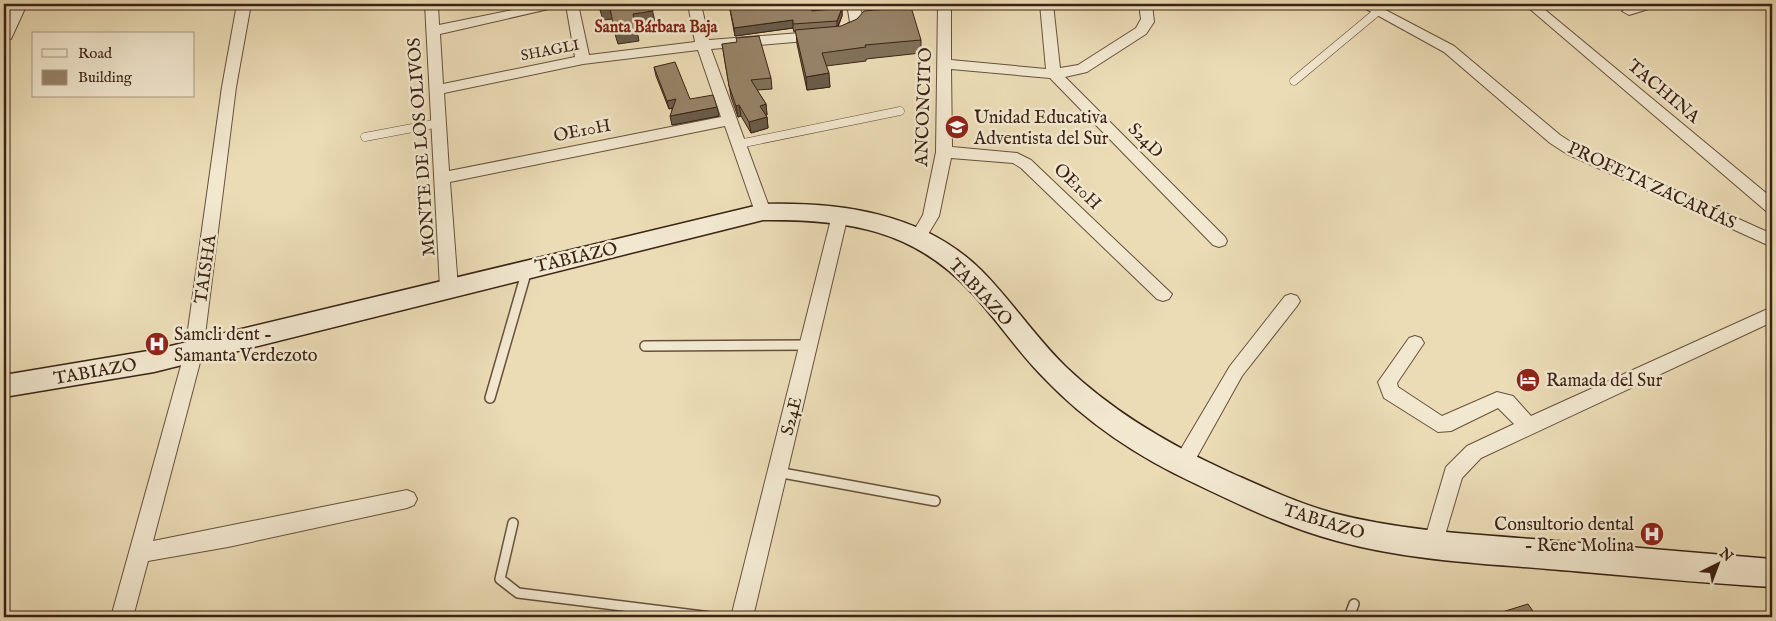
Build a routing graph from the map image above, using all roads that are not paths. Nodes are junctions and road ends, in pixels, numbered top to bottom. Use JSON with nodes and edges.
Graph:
{"nodes":[{"id":1,"x":20,"y":4,"type":"edge"},
{"id":2,"x":244,"y":4,"type":"edge"},
{"id":3,"x":431,"y":4,"type":"edge"},
{"id":4,"x":560,"y":4,"type":"edge"},
{"id":5,"x":572,"y":4,"type":"edge"},
{"id":6,"x":694,"y":4,"type":"edge"},
{"id":7,"x":853,"y":4,"type":"edge"},
{"id":8,"x":944,"y":4,"type":"edge"},
{"id":9,"x":1046,"y":4,"type":"edge"},
{"id":10,"x":1146,"y":4,"type":"edge"},
{"id":11,"x":1530,"y":4,"type":"edge"},
{"id":12,"x":1650,"y":4,"type":"edge"},
{"id":13,"x":1370,"y":8,"type":"edge"},
{"id":14,"x":1629,"y":11,"type":"dead end"},
{"id":15,"x":432,"y":30,"type":"junction"},
{"id":16,"x":4,"y":40,"type":"edge"},
{"id":17,"x":703,"y":45,"type":"junction"},
{"id":18,"x":583,"y":60,"type":"junction"},
{"id":19,"x":945,"y":64,"type":"junction"},
{"id":20,"x":1054,"y":74,"type":"junction"},
{"id":21,"x":1294,"y":81,"type":"dead end"},
{"id":22,"x":436,"y":90,"type":"junction"},
{"id":23,"x":900,"y":111,"type":"dead end"},
{"id":24,"x":731,"y":120,"type":"junction"},
{"id":25,"x":438,"y":123,"type":"junction"},
{"id":26,"x":365,"y":137,"type":"dead end"},
{"id":27,"x":739,"y":144,"type":"junction"},
{"id":28,"x":944,"y":152,"type":"junction"},
{"id":29,"x":442,"y":178,"type":"junction"},
{"id":30,"x":1772,"y":207,"type":"edge"},
{"id":31,"x":763,"y":212,"type":"junction"},
{"id":32,"x":840,"y":215,"type":"junction"},
{"id":33,"x":918,"y":237,"type":"junction"},
{"id":34,"x":1219,"y":241,"type":"dead end"},
{"id":35,"x":1772,"y":241,"type":"edge"},
{"id":36,"x":527,"y":269,"type":"junction"},
{"id":37,"x":449,"y":288,"type":"junction"},
{"id":38,"x":1163,"y":294,"type":"dead end"},
{"id":39,"x":1291,"y":301,"type":"dead end"},
{"id":40,"x":1772,"y":314,"type":"edge"},
{"id":41,"x":1415,"y":343,"type":"dead end"},
{"id":42,"x":808,"y":345,"type":"junction"},
{"id":43,"x":645,"y":346,"type":"dead end"},
{"id":44,"x":194,"y":351,"type":"junction"},
{"id":45,"x":4,"y":386,"type":"edge"},
{"id":46,"x":490,"y":398,"type":"dead end"},
{"id":47,"x":1529,"y":427,"type":"junction"},
{"id":48,"x":1182,"y":464,"type":"junction"},
{"id":49,"x":778,"y":472,"type":"junction"},
{"id":50,"x":407,"y":499,"type":"dead end"},
{"id":51,"x":935,"y":501,"type":"dead end"},
{"id":52,"x":513,"y":523,"type":"dead end"},
{"id":53,"x":1432,"y":545,"type":"junction"},
{"id":54,"x":139,"y":553,"type":"junction"},
{"id":55,"x":1772,"y":574,"type":"edge"},
{"id":56,"x":1354,"y":604,"type":"dead end"},
{"id":57,"x":685,"y":616,"type":"edge"},
{"id":58,"x":122,"y":617,"type":"edge"},
{"id":59,"x":711,"y":617,"type":"edge"},
{"id":60,"x":742,"y":617,"type":"edge"},
{"id":61,"x":1349,"y":617,"type":"edge"}],
"edges":[{"from":1,"to":16,"type":"street"},
{"from":2,"to":44,"type":"street","name":"TAISHA"},
{"from":3,"to":15,"type":"street","name":"MONTE DE LOS OLIVOS"},
{"from":4,"to":15,"type":"street"},
{"from":5,"to":18,"type":"street"},
{"from":6,"to":17,"type":"street"},
{"from":7,"to":17,"type":"street","name":"SHAGLI"},
{"from":8,"to":19,"type":"street","name":"ANCONCITO"},
{"from":9,"to":20,"type":"street"},
{"from":10,"to":20,"type":"street"},
{"from":11,"to":30,"type":"street","name":"TACHINA"},
{"from":12,"to":14,"type":"street"},
{"from":13,"to":21,"type":"lane"},
{"from":13,"to":35,"type":"street","name":"PROFETA ZACARÍAS"},
{"from":15,"to":22,"type":"street","name":"MONTE DE LOS OLIVOS"},
{"from":17,"to":18,"type":"street","name":"SHAGLI"},
{"from":17,"to":24,"type":"street"},
{"from":18,"to":22,"type":"street","name":"SHAGLI"},
{"from":19,"to":20,"type":"street"},
{"from":19,"to":28,"type":"street","name":"ANCONCITO"},
{"from":20,"to":34,"type":"street","name":"S24D"},
{"from":22,"to":25,"type":"street","name":"MONTE DE LOS OLIVOS"},
{"from":23,"to":27,"type":"lane"},
{"from":24,"to":27,"type":"street"},
{"from":24,"to":29,"type":"street","name":"OE10H"},
{"from":25,"to":26,"type":"lane"},
{"from":25,"to":29,"type":"street","name":"MONTE DE LOS OLIVOS"},
{"from":27,"to":31,"type":"street"},
{"from":28,"to":33,"type":"street","name":"ANCONCITO"},
{"from":28,"to":38,"type":"street","name":"OE10H"},
{"from":29,"to":37,"type":"street","name":"MONTE DE LOS OLIVOS"},
{"from":31,"to":32,"type":"street","name":"TABIAZO"},
{"from":31,"to":36,"type":"street","name":"TABIAZO"},
{"from":32,"to":33,"type":"street","name":"TABIAZO"},
{"from":32,"to":42,"type":"street","name":"S24E"},
{"from":33,"to":48,"type":"street","name":"TABIAZO"},
{"from":36,"to":37,"type":"street","name":"TABIAZO"},
{"from":36,"to":46,"type":"lane"},
{"from":37,"to":44,"type":"street","name":"TABIAZO"},
{"from":39,"to":48,"type":"street"},
{"from":40,"to":47,"type":"street"},
{"from":41,"to":47,"type":"street"},
{"from":42,"to":43,"type":"lane"},
{"from":42,"to":49,"type":"street","name":"S24E"},
{"from":44,"to":45,"type":"street","name":"TABIAZO"},
{"from":44,"to":54,"type":"street","name":"TAISHA"},
{"from":47,"to":53,"type":"street"},
{"from":48,"to":53,"type":"street","name":"TABIAZO"},
{"from":49,"to":51,"type":"lane"},
{"from":49,"to":60,"type":"street","name":"S24E"},
{"from":50,"to":54,"type":"street"},
{"from":52,"to":57,"type":"lane"},
{"from":53,"to":55,"type":"street","name":"TABIAZO"},
{"from":54,"to":58,"type":"street","name":"TAISHA"},
{"from":56,"to":61,"type":"lane"},
{"from":57,"to":59,"type":"lane"}]}
